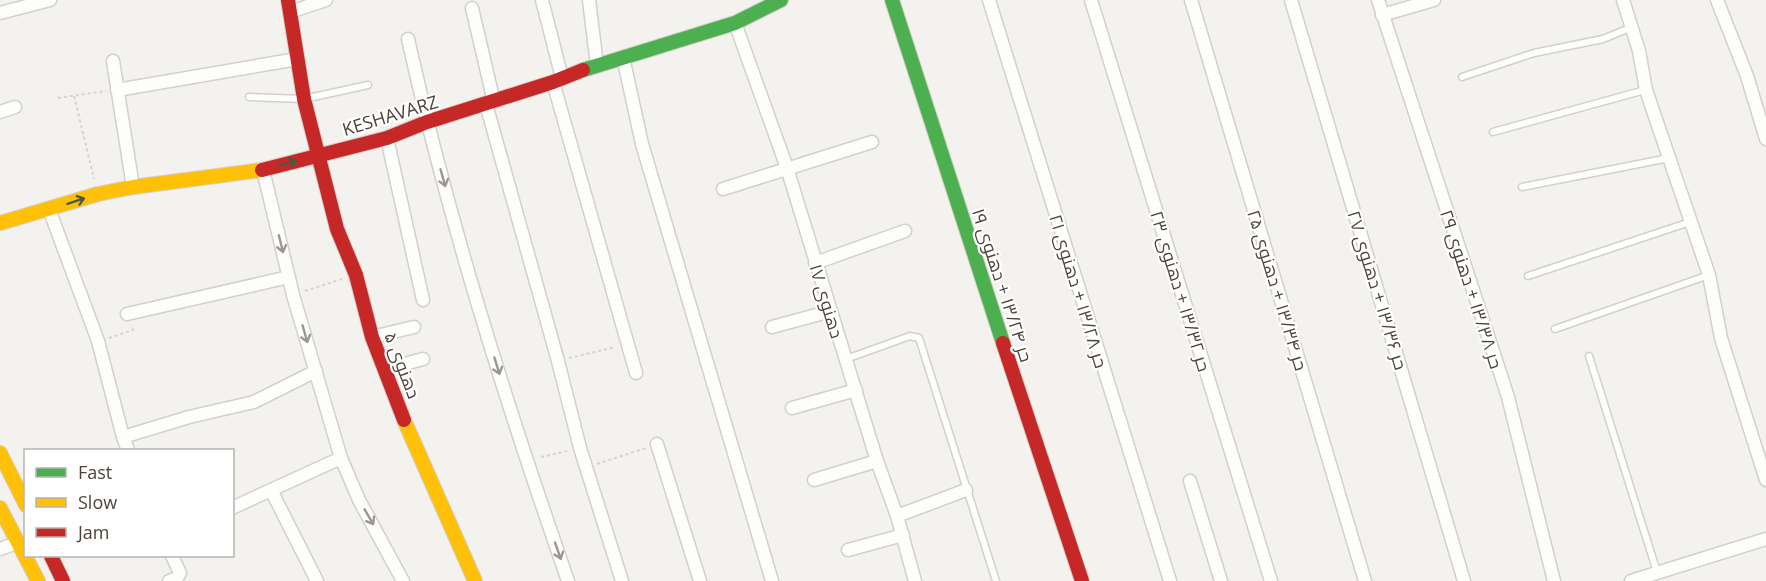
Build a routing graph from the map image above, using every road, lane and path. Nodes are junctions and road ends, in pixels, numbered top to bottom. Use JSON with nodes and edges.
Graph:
{"nodes":[{"id":1,"x":50,"y":0,"type":"edge"},
{"id":2,"x":326,"y":0,"type":"edge"},
{"id":3,"x":542,"y":0,"type":"edge"},
{"id":4,"x":588,"y":0,"type":"edge"},
{"id":5,"x":780,"y":0,"type":"edge"},
{"id":6,"x":892,"y":0,"type":"edge"},
{"id":7,"x":989,"y":0,"type":"edge"},
{"id":8,"x":1091,"y":0,"type":"edge"},
{"id":9,"x":1191,"y":0,"type":"edge"},
{"id":10,"x":1291,"y":0,"type":"edge"},
{"id":11,"x":1378,"y":0,"type":"edge"},
{"id":12,"x":1434,"y":0,"type":"edge"},
{"id":13,"x":1623,"y":0,"type":"edge"},
{"id":14,"x":1718,"y":0,"type":"edge"},
{"id":15,"x":289,"y":6,"type":"edge"},
{"id":16,"x":472,"y":8,"type":"dead end"},
{"id":17,"x":0,"y":13,"type":"edge"},
{"id":18,"x":1382,"y":15,"type":"junction"},
{"id":19,"x":735,"y":23,"type":"junction"},
{"id":20,"x":1632,"y":27,"type":"junction"},
{"id":21,"x":408,"y":39,"type":"dead end"},
{"id":22,"x":622,"y":57,"type":"junction"},
{"id":23,"x":297,"y":59,"type":"junction"},
{"id":24,"x":113,"y":61,"type":"dead end"},
{"id":25,"x":597,"y":65,"type":"junction"},
{"id":26,"x":1462,"y":78,"type":"dead end"},
{"id":27,"x":557,"y":80,"type":"junction"},
{"id":28,"x":368,"y":85,"type":"dead end"},
{"id":29,"x":117,"y":90,"type":"junction"},
{"id":30,"x":1646,"y":90,"type":"junction"},
{"id":31,"x":74,"y":96,"type":"junction"},
{"id":32,"x":249,"y":97,"type":"dead end"},
{"id":33,"x":58,"y":98,"type":"dead end"},
{"id":34,"x":304,"y":99,"type":"junction"},
{"id":35,"x":490,"y":103,"type":"junction"},
{"id":36,"x":15,"y":107,"type":"dead end"},
{"id":37,"x":0,"y":112,"type":"edge"},
{"id":38,"x":427,"y":122,"type":"junction"},
{"id":39,"x":1494,"y":132,"type":"dead end"},
{"id":40,"x":387,"y":138,"type":"junction"},
{"id":41,"x":1766,"y":139,"type":"edge"},
{"id":42,"x":872,"y":142,"type":"dead end"},
{"id":43,"x":317,"y":154,"type":"junction"},
{"id":44,"x":1669,"y":158,"type":"junction"},
{"id":45,"x":786,"y":168,"type":"junction"},
{"id":46,"x":263,"y":170,"type":"junction"},
{"id":47,"x":133,"y":187,"type":"junction"},
{"id":48,"x":1522,"y":188,"type":"dead end"},
{"id":49,"x":723,"y":189,"type":"dead end"},
{"id":50,"x":98,"y":194,"type":"junction"},
{"id":51,"x":49,"y":209,"type":"junction"},
{"id":52,"x":1690,"y":222,"type":"junction"},
{"id":53,"x":0,"y":223,"type":"edge"},
{"id":54,"x":904,"y":231,"type":"dead end"},
{"id":55,"x":815,"y":263,"type":"junction"},
{"id":56,"x":356,"y":275,"type":"junction"},
{"id":57,"x":1708,"y":275,"type":"junction"},
{"id":58,"x":1528,"y":276,"type":"dead end"},
{"id":59,"x":289,"y":277,"type":"junction"},
{"id":60,"x":293,"y":295,"type":"junction"},
{"id":61,"x":423,"y":300,"type":"dead end"},
{"id":62,"x":831,"y":311,"type":"junction"},
{"id":63,"x":127,"y":314,"type":"joint"},
{"id":64,"x":414,"y":327,"type":"dead end"},
{"id":65,"x":772,"y":327,"type":"dead end"},
{"id":66,"x":1555,"y":329,"type":"dead end"},
{"id":67,"x":372,"y":337,"type":"junction"},
{"id":68,"x":98,"y":341,"type":"junction"},
{"id":69,"x":627,"y":344,"type":"junction"},
{"id":70,"x":1589,"y":356,"type":"dead end"},
{"id":71,"x":423,"y":359,"type":"dead end"},
{"id":72,"x":845,"y":359,"type":"junction"},
{"id":73,"x":558,"y":361,"type":"junction"},
{"id":74,"x":386,"y":369,"type":"junction"},
{"id":75,"x":316,"y":371,"type":"junction"},
{"id":76,"x":636,"y":373,"type":"dead end"},
{"id":77,"x":856,"y":390,"type":"junction"},
{"id":78,"x":792,"y":408,"type":"dead end"},
{"id":79,"x":123,"y":437,"type":"junction"},
{"id":80,"x":657,"y":444,"type":"joint"},
{"id":81,"x":580,"y":448,"type":"junction"},
{"id":82,"x":129,"y":449,"type":"edge"},
{"id":83,"x":0,"y":453,"type":"edge"},
{"id":84,"x":341,"y":458,"type":"junction"},
{"id":85,"x":526,"y":461,"type":"junction"},
{"id":86,"x":877,"y":461,"type":"junction"},
{"id":87,"x":586,"y":467,"type":"junction"},
{"id":88,"x":814,"y":480,"type":"dead end"},
{"id":89,"x":1766,"y":480,"type":"edge"},
{"id":90,"x":1190,"y":481,"type":"dead end"},
{"id":91,"x":271,"y":490,"type":"junction"},
{"id":92,"x":966,"y":490,"type":"junction"},
{"id":93,"x":24,"y":501,"type":"edge"},
{"id":94,"x":234,"y":507,"type":"edge"},
{"id":95,"x":0,"y":508,"type":"edge"},
{"id":96,"x":897,"y":516,"type":"junction"},
{"id":97,"x":903,"y":535,"type":"junction"},
{"id":98,"x":1766,"y":539,"type":"edge"},
{"id":99,"x":17,"y":543,"type":"junction"},
{"id":100,"x":0,"y":549,"type":"edge"},
{"id":101,"x":848,"y":550,"type":"dead end"},
{"id":102,"x":24,"y":556,"type":"edge"},
{"id":103,"x":25,"y":557,"type":"edge"},
{"id":104,"x":52,"y":557,"type":"edge"},
{"id":105,"x":173,"y":557,"type":"edge"},
{"id":106,"x":1657,"y":572,"type":"junction"},
{"id":107,"x":173,"y":580,"type":"edge"},
{"id":108,"x":38,"y":581,"type":"edge"},
{"id":109,"x":63,"y":581,"type":"edge"},
{"id":110,"x":317,"y":581,"type":"edge"},
{"id":111,"x":403,"y":581,"type":"edge"},
{"id":112,"x":475,"y":581,"type":"edge"},
{"id":113,"x":568,"y":581,"type":"edge"},
{"id":114,"x":622,"y":581,"type":"edge"},
{"id":115,"x":700,"y":581,"type":"edge"},
{"id":116,"x":772,"y":581,"type":"edge"},
{"id":117,"x":915,"y":581,"type":"edge"},
{"id":118,"x":996,"y":581,"type":"edge"},
{"id":119,"x":1082,"y":581,"type":"edge"},
{"id":120,"x":1170,"y":581,"type":"edge"},
{"id":121,"x":1221,"y":581,"type":"edge"},
{"id":122,"x":1271,"y":581,"type":"edge"},
{"id":123,"x":1365,"y":581,"type":"edge"},
{"id":124,"x":1464,"y":581,"type":"edge"},
{"id":125,"x":1554,"y":581,"type":"edge"},
{"id":126,"x":1631,"y":581,"type":"edge"}],
"edges":[{"from":1,"to":17,"type":"street"},
{"from":2,"to":15,"type":"street"},
{"from":3,"to":27,"type":"street"},
{"from":4,"to":25,"type":"street"},
{"from":5,"to":19,"type":"street","name":"KESHAVARZ"},
{"from":6,"to":119,"type":"street","name":"حر ۱۳/۲۴ + دهنوی ۱۹"},
{"from":7,"to":120,"type":"street","name":"حر ۱۳/۲۸ + دهنوی ۲۱"},
{"from":8,"to":122,"type":"street","name":"حر ۱۳/۳۲ + دهنوی ۲۳"},
{"from":9,"to":123,"type":"street","name":"حر ۱۳/۳۴ + دهنوی ۲۵"},
{"from":10,"to":124,"type":"street","name":"حر ۱۳/۳۶ + دهنوی ۲۷"},
{"from":11,"to":18,"type":"street","name":"حر ۱۳/۳۸ + دهنوی ۲۹"},
{"from":12,"to":18,"type":"street"},
{"from":13,"to":20,"type":"street"},
{"from":14,"to":41,"type":"street"},
{"from":15,"to":23,"type":"street","name":"دهنوی ۵"},
{"from":16,"to":35,"type":"street"},
{"from":18,"to":125,"type":"street","name":"حر ۱۳/۳۸ + دهنوی ۲۹"},
{"from":19,"to":22,"type":"street","name":"KESHAVARZ"},
{"from":19,"to":45,"type":"street","name":"دهنوی ۱۷"},
{"from":20,"to":26,"type":"lane"},
{"from":20,"to":30,"type":"street"},
{"from":21,"to":38,"type":"street"},
{"from":22,"to":25,"type":"street","name":"KESHAVARZ"},
{"from":22,"to":116,"type":"street"},
{"from":23,"to":29,"type":"street"},
{"from":23,"to":34,"type":"street","name":"دهنوی ۵"},
{"from":24,"to":29,"type":"street"},
{"from":25,"to":27,"type":"street","name":"KESHAVARZ"},
{"from":27,"to":35,"type":"street","name":"KESHAVARZ"},
{"from":27,"to":69,"type":"street"},
{"from":28,"to":34,"type":"lane"},
{"from":29,"to":31,"type":"path"},
{"from":29,"to":47,"type":"street"},
{"from":30,"to":39,"type":"lane"},
{"from":30,"to":44,"type":"street"},
{"from":31,"to":33,"type":"path"},
{"from":31,"to":50,"type":"path"},
{"from":32,"to":34,"type":"lane"},
{"from":34,"to":43,"type":"street","name":"دهنوی ۵"},
{"from":35,"to":38,"type":"street","name":"KESHAVARZ"},
{"from":35,"to":73,"type":"street"},
{"from":36,"to":37,"type":"street"},
{"from":38,"to":40,"type":"street","name":"KESHAVARZ"},
{"from":38,"to":85,"type":"street","one_way":true},
{"from":40,"to":43,"type":"street","name":"KESHAVARZ"},
{"from":40,"to":61,"type":"street"},
{"from":42,"to":45,"type":"street"},
{"from":46,"to":43,"type":"street","name":"KESHAVARZ","one_way":true},
{"from":43,"to":56,"type":"street","name":"دهنوی ۵"},
{"from":44,"to":48,"type":"lane"},
{"from":44,"to":52,"type":"street"},
{"from":45,"to":49,"type":"street"},
{"from":45,"to":55,"type":"street","name":"دهنوی ۱۷"},
{"from":46,"to":47,"type":"street","name":"KESHAVARZ"},
{"from":46,"to":59,"type":"street","one_way":true},
{"from":47,"to":50,"type":"street","name":"KESHAVARZ"},
{"from":51,"to":50,"type":"street","name":"KESHAVARZ","one_way":true},
{"from":51,"to":53,"type":"street","name":"KESHAVARZ"},
{"from":51,"to":68,"type":"street"},
{"from":52,"to":57,"type":"street"},
{"from":52,"to":58,"type":"lane"},
{"from":54,"to":55,"type":"street"},
{"from":55,"to":62,"type":"street","name":"دهنوی ۱۷"},
{"from":56,"to":60,"type":"path"},
{"from":56,"to":67,"type":"street","name":"دهنوی ۵"},
{"from":57,"to":66,"type":"lane"},
{"from":57,"to":89,"type":"street"},
{"from":59,"to":60,"type":"street"},
{"from":59,"to":63,"type":"street"},
{"from":60,"to":75,"type":"street","one_way":true},
{"from":62,"to":65,"type":"street"},
{"from":62,"to":72,"type":"street","name":"دهنوی ۱۷"},
{"from":63,"to":68,"type":"path"},
{"from":64,"to":67,"type":"street"},
{"from":67,"to":74,"type":"street","name":"دهنوی ۵"},
{"from":68,"to":79,"type":"street"},
{"from":69,"to":73,"type":"path"},
{"from":69,"to":76,"type":"street"},
{"from":70,"to":106,"type":"lane"},
{"from":71,"to":74,"type":"street"},
{"from":72,"to":77,"type":"street","name":"دهنوی ۱۷"},
{"from":72,"to":92,"type":"lane"},
{"from":73,"to":81,"type":"street"},
{"from":74,"to":112,"type":"street","name":"دهنوی ۵"},
{"from":75,"to":79,"type":"street"},
{"from":75,"to":84,"type":"street"},
{"from":77,"to":78,"type":"street"},
{"from":77,"to":86,"type":"street","name":"دهنوی ۱۷"},
{"from":79,"to":82,"type":"street"},
{"from":80,"to":87,"type":"path"},
{"from":80,"to":115,"type":"street"},
{"from":81,"to":85,"type":"path"},
{"from":81,"to":87,"type":"street"},
{"from":83,"to":93,"type":"street"},
{"from":84,"to":91,"type":"street"},
{"from":84,"to":111,"type":"street","one_way":true},
{"from":85,"to":113,"type":"street","one_way":true},
{"from":86,"to":88,"type":"street"},
{"from":86,"to":96,"type":"street","name":"دهنوی ۱۷"},
{"from":87,"to":114,"type":"street"},
{"from":90,"to":121,"type":"street"},
{"from":91,"to":94,"type":"street"},
{"from":91,"to":110,"type":"street"},
{"from":92,"to":96,"type":"street"},
{"from":92,"to":118,"type":"lane"},
{"from":95,"to":99,"type":"street"},
{"from":96,"to":97,"type":"street","name":"دهنوی ۱۷"},
{"from":97,"to":101,"type":"street"},
{"from":97,"to":117,"type":"street","name":"دهنوی ۱۷"},
{"from":98,"to":106,"type":"street"},
{"from":99,"to":100,"type":"street"},
{"from":99,"to":102,"type":"street"},
{"from":103,"to":108,"type":"street"},
{"from":104,"to":109,"type":"street"},
{"from":105,"to":107,"type":"street"},
{"from":106,"to":126,"type":"street"}]}
